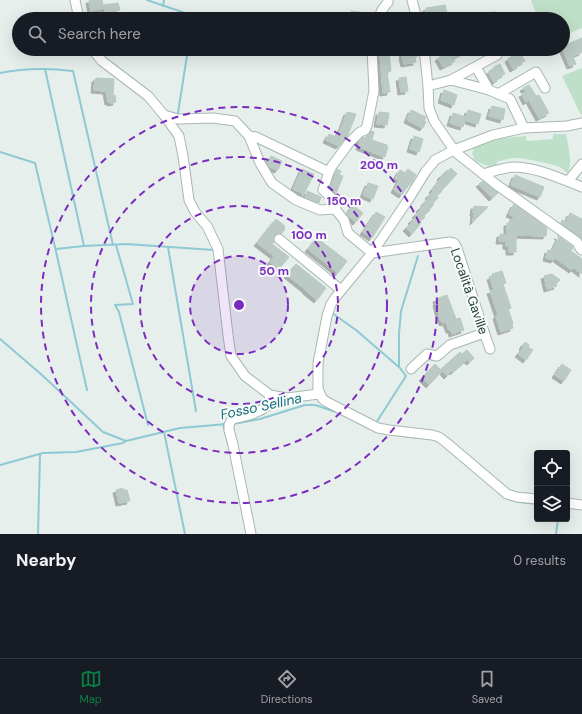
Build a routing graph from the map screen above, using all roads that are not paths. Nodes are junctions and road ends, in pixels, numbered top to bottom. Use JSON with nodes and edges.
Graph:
{"nodes":[{"id":1,"x":75,"y":0,"type":"edge"},
{"id":2,"x":388,"y":0,"type":"edge"},
{"id":3,"x":412,"y":0,"type":"edge"},
{"id":4,"x":78,"y":12,"type":"edge"},
{"id":5,"x":381,"y":12,"type":"edge"},
{"id":6,"x":415,"y":12,"type":"edge"},
{"id":7,"x":98,"y":56,"type":"edge"},
{"id":8,"x":372,"y":56,"type":"edge"},
{"id":9,"x":425,"y":56,"type":"edge"},
{"id":10,"x":495,"y":56,"type":"edge"},
{"id":11,"x":476,"y":67,"type":"junction"},
{"id":12,"x":451,"y":80,"type":"junction"},
{"id":13,"x":428,"y":86,"type":"junction"},
{"id":14,"x":545,"y":88,"type":"dead end"},
{"id":15,"x":494,"y":92,"type":"junction"},
{"id":16,"x":164,"y":115,"type":"junction"},
{"id":17,"x":582,"y":122,"type":"edge"},
{"id":18,"x":524,"y":128,"type":"junction"},
{"id":19,"x":249,"y":136,"type":"junction"},
{"id":20,"x":454,"y":150,"type":"junction"},
{"id":21,"x":582,"y":164,"type":"edge"},
{"id":22,"x":329,"y":172,"type":"junction"},
{"id":23,"x":483,"y":174,"type":"junction"},
{"id":24,"x":568,"y":181,"type":"junction"},
{"id":25,"x":582,"y":187,"type":"edge"},
{"id":26,"x":335,"y":209,"type":"junction"},
{"id":27,"x":280,"y":239,"type":"dead end"},
{"id":28,"x":582,"y":250,"type":"edge"},
{"id":29,"x":372,"y":252,"type":"junction"},
{"id":30,"x":341,"y":290,"type":"junction"},
{"id":31,"x":484,"y":333,"type":"junction"},
{"id":32,"x":490,"y":349,"type":"dead end"},
{"id":33,"x":411,"y":369,"type":"dead end"},
{"id":34,"x":270,"y":394,"type":"junction"},
{"id":35,"x":319,"y":394,"type":"junction"},
{"id":36,"x":534,"y":499,"type":"edge"},
{"id":37,"x":570,"y":503,"type":"edge"},
{"id":38,"x":582,"y":505,"type":"edge"},
{"id":39,"x":251,"y":534,"type":"edge"}],
"edges":[{"from":1,"to":4,"type":"street"},
{"from":2,"to":5,"type":"street"},
{"from":3,"to":6,"type":"street"},
{"from":7,"to":16,"type":"street"},
{"from":8,"to":22,"type":"street"},
{"from":9,"to":13,"type":"street"},
{"from":10,"to":11,"type":"street"},
{"from":11,"to":12,"type":"street"},
{"from":11,"to":15,"type":"street"},
{"from":12,"to":13,"type":"street"},
{"from":12,"to":15,"type":"street"},
{"from":13,"to":20,"type":"street"},
{"from":14,"to":15,"type":"street"},
{"from":15,"to":18,"type":"street"},
{"from":16,"to":19,"type":"street"},
{"from":16,"to":34,"type":"street"},
{"from":17,"to":18,"type":"street"},
{"from":18,"to":20,"type":"street"},
{"from":19,"to":22,"type":"street"},
{"from":19,"to":26,"type":"street"},
{"from":20,"to":23,"type":"street"},
{"from":20,"to":29,"type":"street"},
{"from":21,"to":24,"type":"street"},
{"from":22,"to":26,"type":"street"},
{"from":23,"to":24,"type":"street"},
{"from":23,"to":28,"type":"street"},
{"from":24,"to":25,"type":"street"},
{"from":26,"to":29,"type":"street"},
{"from":27,"to":30,"type":"street"},
{"from":29,"to":30,"type":"street"},
{"from":29,"to":31,"type":"street","name":"Località Gaville"},
{"from":30,"to":35,"type":"street"},
{"from":31,"to":32,"type":"street","name":"Località Gaville"},
{"from":31,"to":33,"type":"street"},
{"from":34,"to":35,"type":"street"},
{"from":34,"to":39,"type":"street"},
{"from":35,"to":36,"type":"street"},
{"from":37,"to":38,"type":"street"}]}
